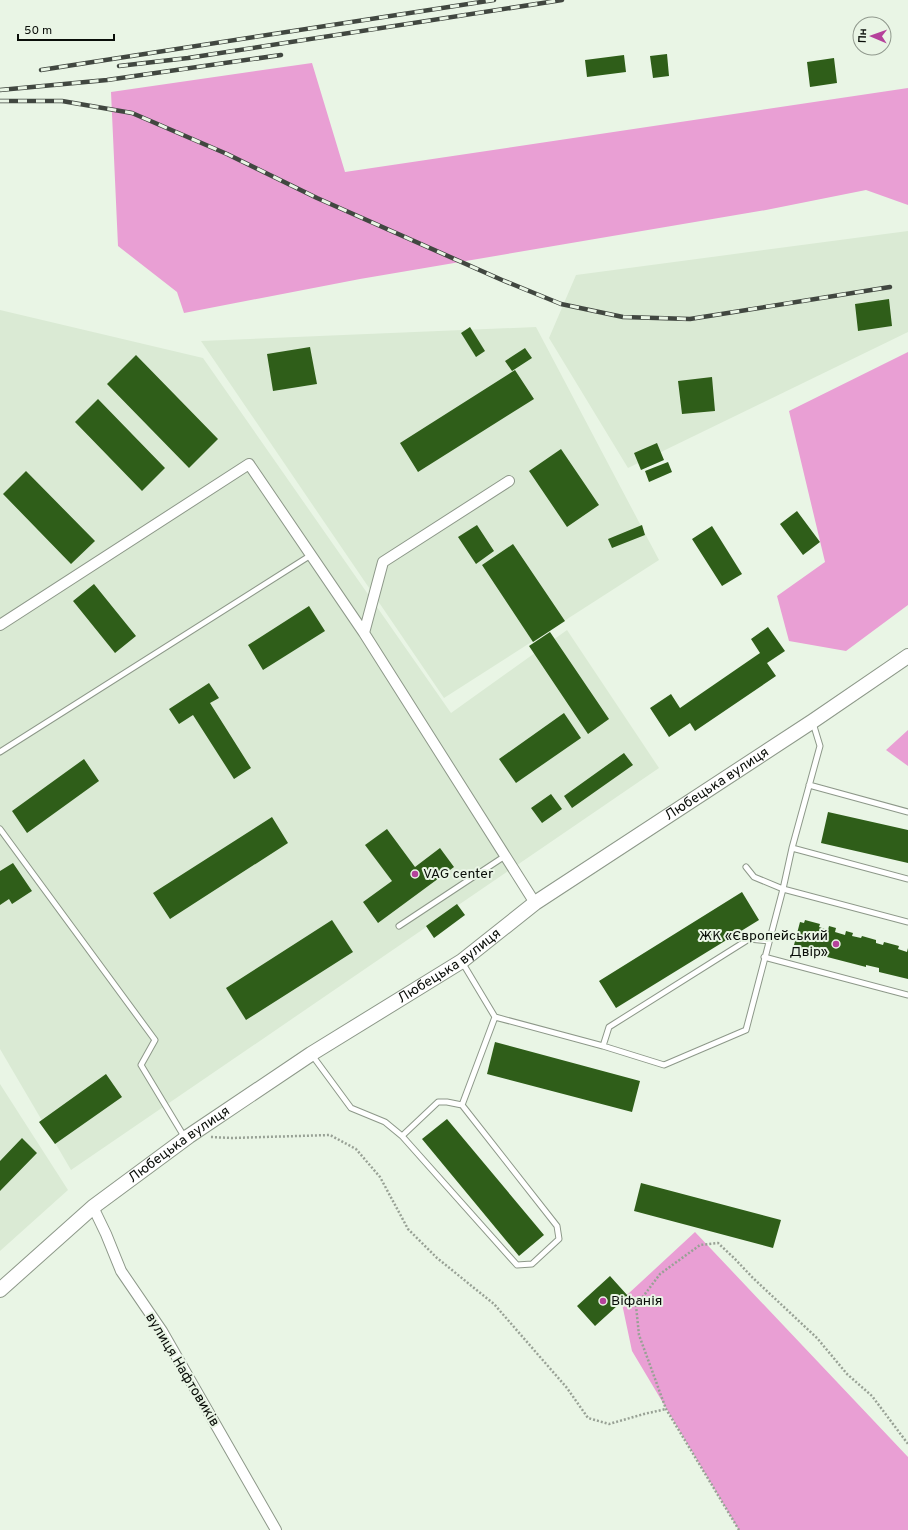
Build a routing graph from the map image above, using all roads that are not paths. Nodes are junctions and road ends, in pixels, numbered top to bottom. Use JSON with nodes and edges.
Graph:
{"nodes":[{"id":1,"x":509,"y":481,"type":"dead end"},
{"id":2,"x":311,"y":555,"type":"junction"},
{"id":3,"x":0,"y":625,"type":"edge"},
{"id":4,"x":364,"y":633,"type":"junction"},
{"id":5,"x":908,"y":656,"type":"edge"},
{"id":6,"x":813,"y":721,"type":"junction"},
{"id":7,"x":0,"y":752,"type":"edge"},
{"id":8,"x":809,"y":785,"type":"junction"},
{"id":9,"x":908,"y":812,"type":"edge"},
{"id":10,"x":0,"y":829,"type":"edge"},
{"id":11,"x":792,"y":848,"type":"junction"},
{"id":12,"x":505,"y":856,"type":"junction"},
{"id":13,"x":746,"y":867,"type":"dead end"},
{"id":14,"x":908,"y":879,"type":"edge"},
{"id":15,"x":784,"y":889,"type":"junction"},
{"id":16,"x":535,"y":903,"type":"junction"},
{"id":17,"x":908,"y":922,"type":"edge"},
{"id":18,"x":399,"y":926,"type":"dead end"},
{"id":19,"x":769,"y":941,"type":"junction"},
{"id":20,"x":764,"y":957,"type":"junction"},
{"id":21,"x":462,"y":961,"type":"junction"},
{"id":22,"x":908,"y":995,"type":"edge"},
{"id":23,"x":495,"y":1017,"type":"junction"},
{"id":24,"x":603,"y":1046,"type":"junction"},
{"id":25,"x":311,"y":1054,"type":"junction"},
{"id":26,"x":462,"y":1105,"type":"junction"},
{"id":27,"x":402,"y":1136,"type":"junction"},
{"id":28,"x":185,"y":1139,"type":"junction"},
{"id":29,"x":93,"y":1207,"type":"junction"},
{"id":30,"x":0,"y":1290,"type":"edge"},
{"id":31,"x":276,"y":1530,"type":"edge"}],
"edges":[{"from":1,"to":4,"type":"street"},
{"from":2,"to":3,"type":"street"},
{"from":2,"to":4,"type":"street"},
{"from":2,"to":7,"type":"lane"},
{"from":4,"to":12,"type":"street"},
{"from":5,"to":6,"type":"main road","name":"Любецька вулиця"},
{"from":6,"to":8,"type":"lane"},
{"from":6,"to":16,"type":"main road","name":"Любецька вулиця"},
{"from":8,"to":9,"type":"lane"},
{"from":8,"to":11,"type":"lane"},
{"from":10,"to":28,"type":"lane"},
{"from":11,"to":14,"type":"lane"},
{"from":11,"to":15,"type":"lane"},
{"from":12,"to":16,"type":"street"},
{"from":12,"to":18,"type":"lane"},
{"from":13,"to":15,"type":"lane"},
{"from":15,"to":17,"type":"lane"},
{"from":15,"to":19,"type":"lane"},
{"from":16,"to":21,"type":"main road","name":"Любецька вулиця"},
{"from":19,"to":20,"type":"lane"},
{"from":19,"to":24,"type":"lane"},
{"from":20,"to":22,"type":"lane"},
{"from":20,"to":24,"type":"lane"},
{"from":21,"to":23,"type":"lane"},
{"from":21,"to":25,"type":"main road","name":"Любецька вулиця"},
{"from":23,"to":24,"type":"lane"},
{"from":23,"to":26,"type":"lane"},
{"from":25,"to":27,"type":"lane"},
{"from":25,"to":28,"type":"main road","name":"Любецька вулиця"},
{"from":26,"to":27,"type":"lane"},
{"from":26,"to":27,"type":"lane"},
{"from":28,"to":29,"type":"main road","name":"Любецька вулиця"},
{"from":29,"to":30,"type":"main road","name":"Любецька вулиця"},
{"from":29,"to":31,"type":"street","name":"вулиця Нафтовиків"}]}
